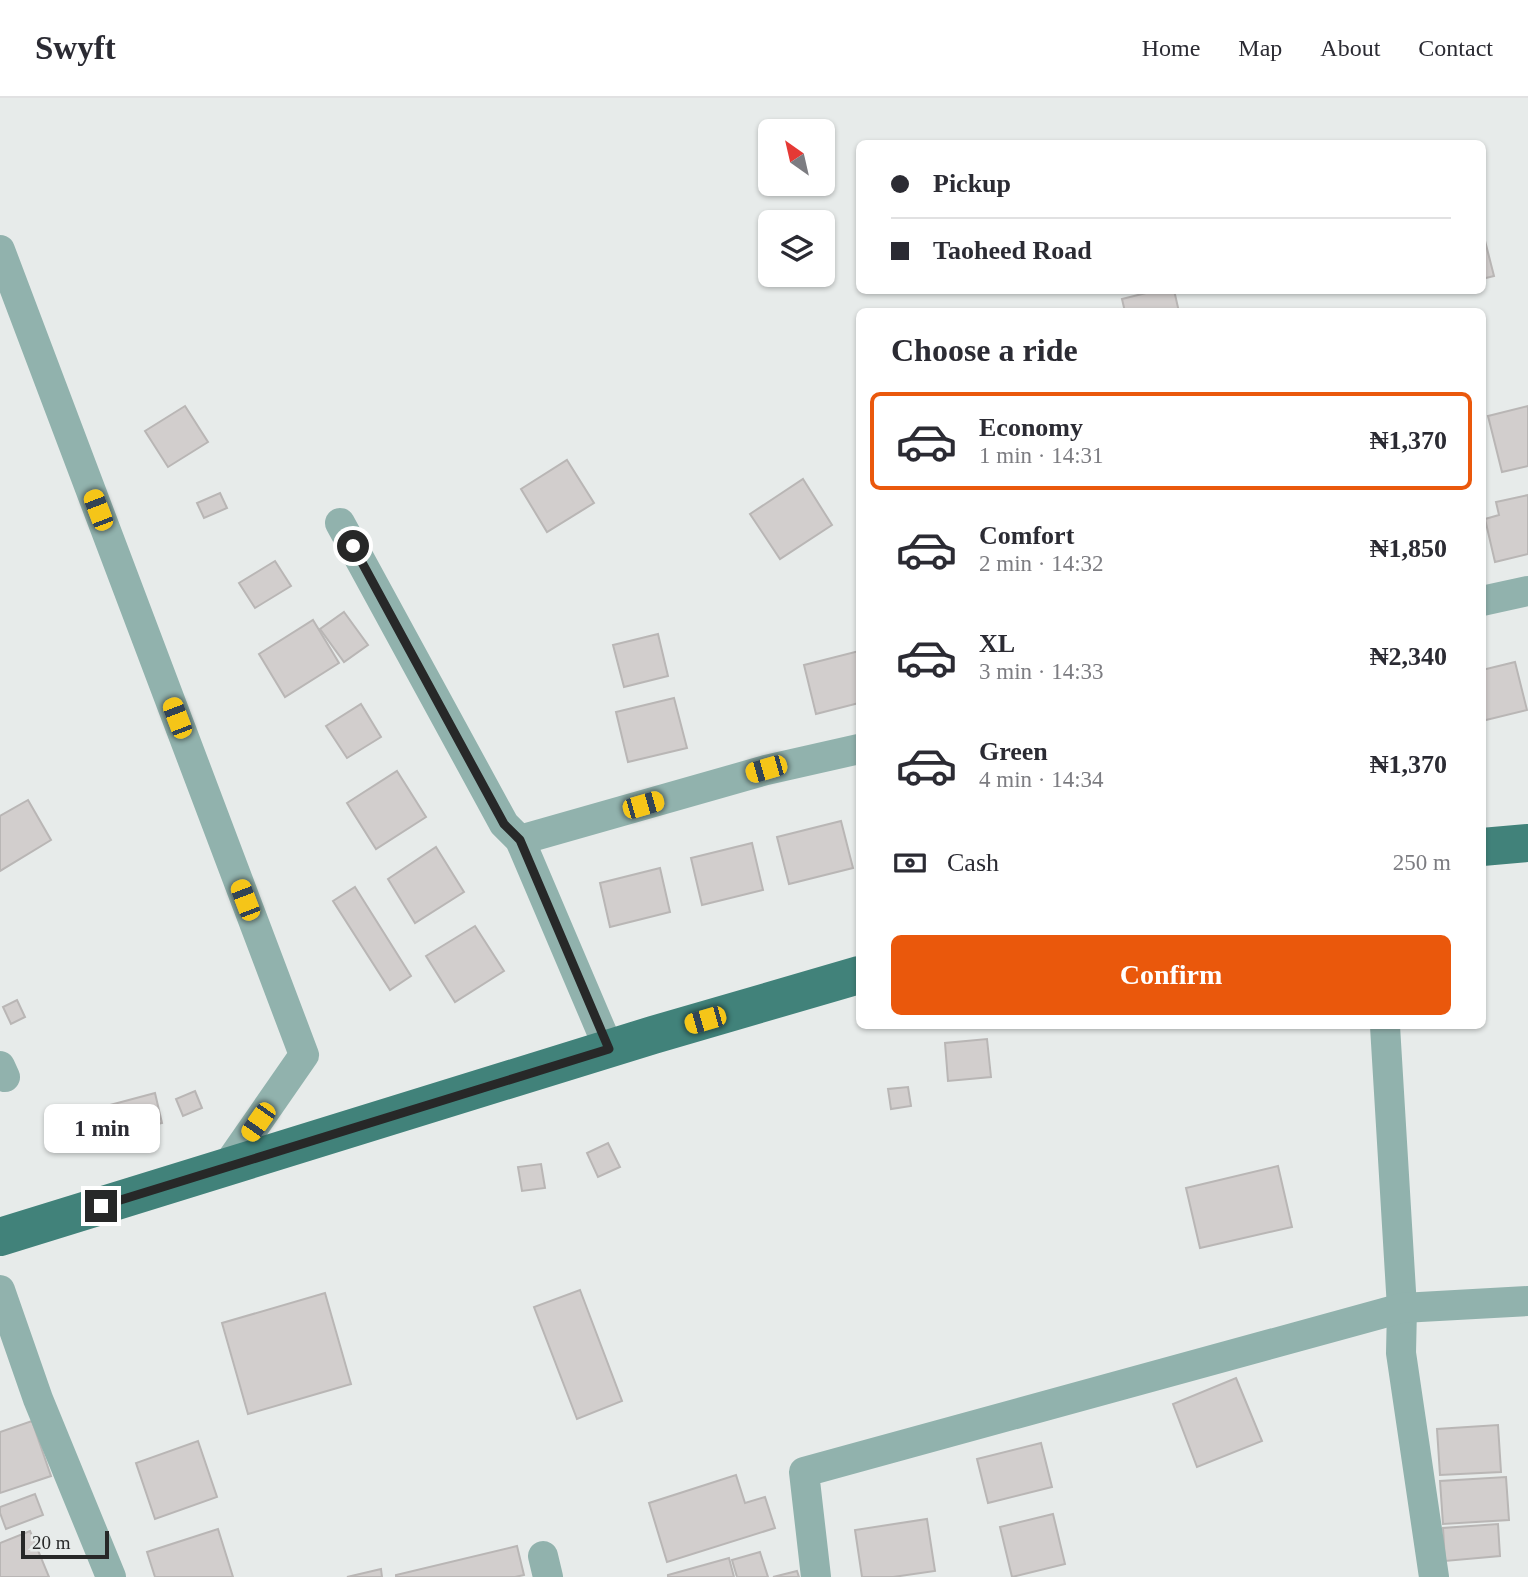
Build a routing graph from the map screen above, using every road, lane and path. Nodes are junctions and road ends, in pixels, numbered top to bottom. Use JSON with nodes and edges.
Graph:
{"nodes":[{"id":1,"x":0,"y":250,"type":"edge"},
{"id":2,"x":340,"y":523,"type":"dead end"},
{"id":3,"x":1528,"y":591,"type":"edge"},
{"id":4,"x":1486,"y":600,"type":"edge"},
{"id":5,"x":856,"y":750,"type":"edge"},
{"id":6,"x":520,"y":840,"type":"junction"},
{"id":7,"x":1528,"y":843,"type":"edge"},
{"id":8,"x":1486,"y":847,"type":"edge"},
{"id":9,"x":856,"y":976,"type":"edge"},
{"id":10,"x":1385,"y":1029,"type":"edge"},
{"id":11,"x":609,"y":1049,"type":"junction"},
{"id":12,"x":227,"y":1166,"type":"junction"},
{"id":13,"x":0,"y":1237,"type":"edge"},
{"id":14,"x":0,"y":1290,"type":"edge"},
{"id":15,"x":1528,"y":1301,"type":"edge"},
{"id":16,"x":1402,"y":1308,"type":"junction"},
{"id":17,"x":111,"y":1577,"type":"edge"},
{"id":18,"x":816,"y":1577,"type":"edge"},
{"id":19,"x":1434,"y":1577,"type":"edge"}],
"edges":[{"from":1,"to":12,"type":"street"},
{"from":2,"to":6,"type":"street"},
{"from":3,"to":4,"type":"street"},
{"from":5,"to":6,"type":"street"},
{"from":6,"to":11,"type":"street"},
{"from":7,"to":8,"type":"main road"},
{"from":9,"to":11,"type":"main road"},
{"from":10,"to":16,"type":"street"},
{"from":11,"to":12,"type":"main road"},
{"from":12,"to":13,"type":"main road"},
{"from":14,"to":17,"type":"street"},
{"from":15,"to":16,"type":"street"},
{"from":16,"to":18,"type":"street"},
{"from":16,"to":19,"type":"street"}]}
